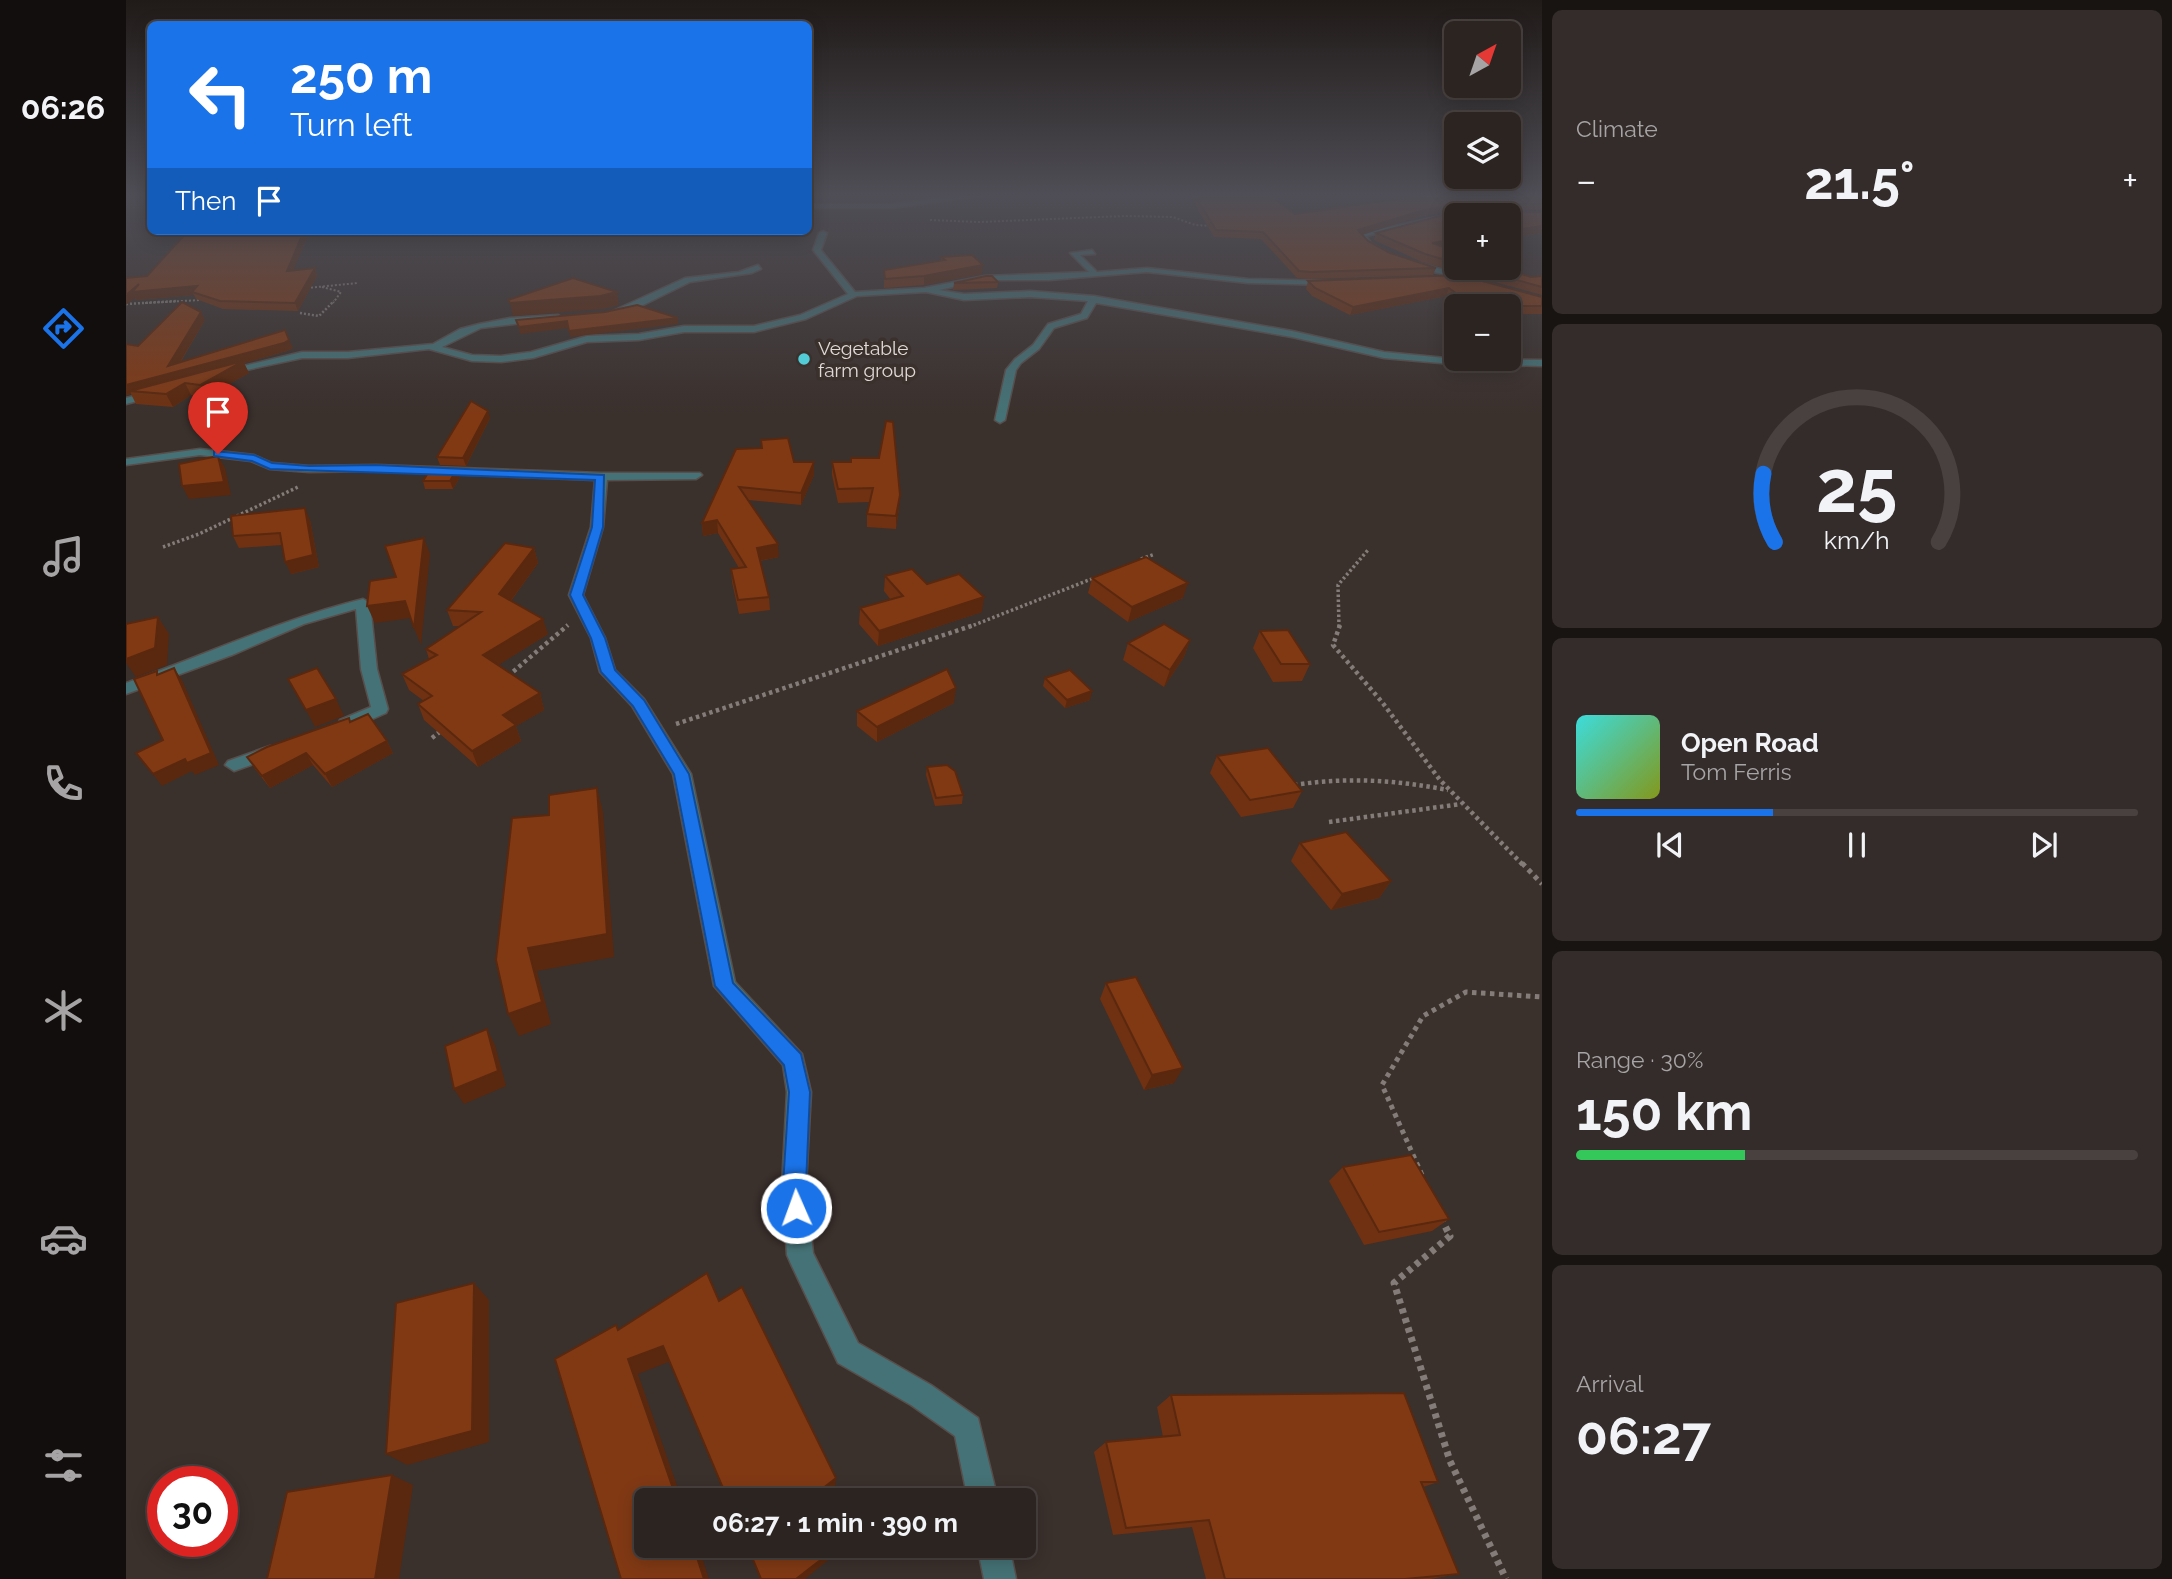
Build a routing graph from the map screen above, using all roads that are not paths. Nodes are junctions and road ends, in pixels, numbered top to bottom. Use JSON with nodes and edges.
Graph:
{"nodes":[{"id":1,"x":757,"y":268,"type":"edge"},
{"id":2,"x":831,"y":268,"type":"edge"},
{"id":3,"x":1089,"y":268,"type":"edge"},
{"id":4,"x":1094,"y":273,"type":"junction"},
{"id":5,"x":1444,"y":279,"type":"edge"},
{"id":6,"x":1438,"y":280,"type":"edge"},
{"id":7,"x":1472,"y":280,"type":"edge"},
{"id":8,"x":1343,"y":282,"type":"edge"},
{"id":9,"x":1488,"y":284,"type":"edge"},
{"id":10,"x":925,"y":290,"type":"junction"},
{"id":11,"x":853,"y":295,"type":"junction"},
{"id":12,"x":1094,"y":299,"type":"junction"},
{"id":13,"x":611,"y":312,"type":"edge"},
{"id":14,"x":567,"y":317,"type":"edge"},
{"id":15,"x":435,"y":347,"type":"junction"},
{"id":16,"x":1542,"y":363,"type":"edge"},
{"id":17,"x":217,"y":374,"type":"edge"},
{"id":18,"x":172,"y":388,"type":"edge"},
{"id":19,"x":126,"y":401,"type":"edge"},
{"id":20,"x":1000,"y":420,"type":"dead end"},
{"id":21,"x":126,"y":462,"type":"edge"},
{"id":22,"x":696,"y":475,"type":"dead end"},
{"id":23,"x":601,"y":477,"type":"junction"},
{"id":24,"x":126,"y":689,"type":"edge"},
{"id":25,"x":325,"y":732,"type":"edge"},
{"id":26,"x":286,"y":746,"type":"edge"},
{"id":27,"x":234,"y":765,"type":"dead end"},
{"id":28,"x":980,"y":1488,"type":"edge"},
{"id":29,"x":996,"y":1558,"type":"edge"},
{"id":30,"x":1000,"y":1579,"type":"edge"}],
"edges":[{"from":1,"to":13,"type":"street"},
{"from":2,"to":11,"type":"street"},
{"from":3,"to":4,"type":"street"},
{"from":4,"to":8,"type":"street"},
{"from":4,"to":10,"type":"street"},
{"from":5,"to":6,"type":"street"},
{"from":7,"to":9,"type":"street"},
{"from":10,"to":11,"type":"street"},
{"from":10,"to":12,"type":"street"},
{"from":11,"to":15,"type":"street"},
{"from":12,"to":16,"type":"street"},
{"from":12,"to":20,"type":"street"},
{"from":14,"to":15,"type":"street"},
{"from":15,"to":17,"type":"street"},
{"from":18,"to":19,"type":"street"},
{"from":21,"to":23,"type":"street"},
{"from":22,"to":23,"type":"street"},
{"from":23,"to":28,"type":"street"},
{"from":24,"to":25,"type":"street"},
{"from":26,"to":27,"type":"street"},
{"from":29,"to":30,"type":"street"}]}
